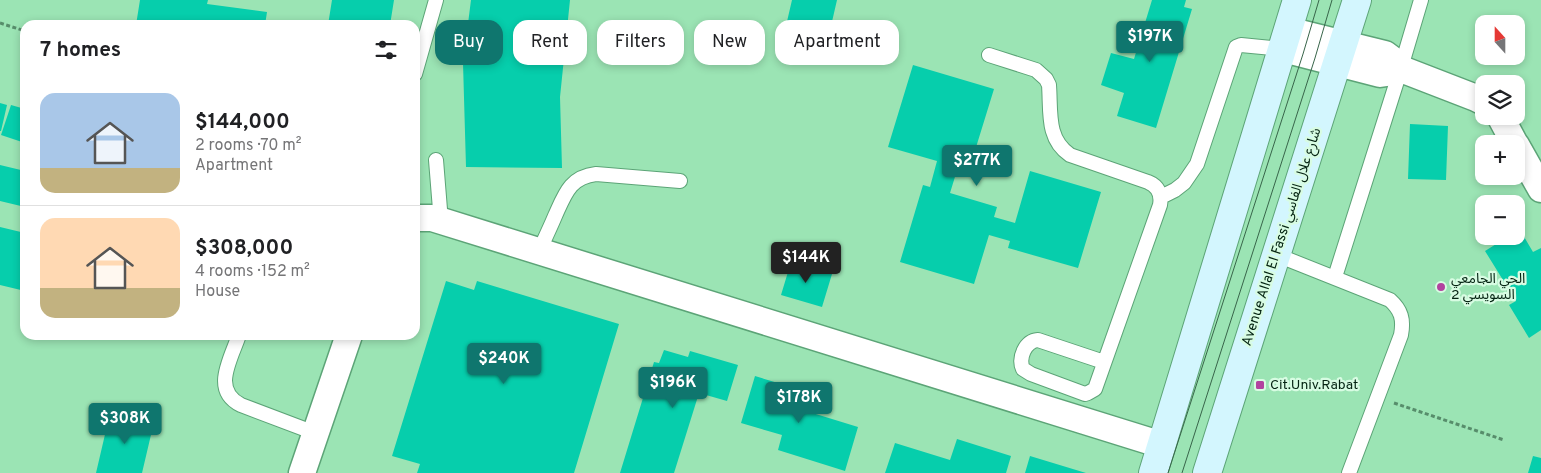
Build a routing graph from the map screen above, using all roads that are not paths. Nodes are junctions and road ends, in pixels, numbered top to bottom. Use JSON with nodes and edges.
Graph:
{"nodes":[{"id":1,"x":436,"y":0,"type":"edge"},
{"id":2,"x":1297,"y":0,"type":"edge"},
{"id":3,"x":1358,"y":0,"type":"edge"},
{"id":4,"x":1421,"y":0,"type":"edge"},
{"id":5,"x":1286,"y":40,"type":"junction"},
{"id":6,"x":989,"y":54,"type":"dead end"},
{"id":7,"x":1340,"y":54,"type":"junction"},
{"id":8,"x":420,"y":56,"type":"edge"},
{"id":9,"x":1400,"y":69,"type":"junction"},
{"id":10,"x":1475,"y":98,"type":"edge"},
{"id":11,"x":436,"y":160,"type":"dead end"},
{"id":12,"x":1525,"y":161,"type":"edge"},
{"id":13,"x":680,"y":182,"type":"dead end"},
{"id":14,"x":1541,"y":189,"type":"edge"},
{"id":15,"x":1161,"y":197,"type":"junction"},
{"id":16,"x":420,"y":218,"type":"edge"},
{"id":17,"x":442,"y":222,"type":"junction"},
{"id":18,"x":539,"y":252,"type":"junction"},
{"id":19,"x":1277,"y":255,"type":"junction"},
{"id":20,"x":1335,"y":277,"type":"junction"},
{"id":21,"x":237,"y":340,"type":"edge"},
{"id":22,"x":347,"y":340,"type":"edge"},
{"id":23,"x":1104,"y":362,"type":"junction"},
{"id":24,"x":315,"y":434,"type":"junction"},
{"id":25,"x":1162,"y":445,"type":"junction"},
{"id":26,"x":302,"y":473,"type":"edge"},
{"id":27,"x":1153,"y":473,"type":"edge"},
{"id":28,"x":1207,"y":473,"type":"edge"},
{"id":29,"x":1349,"y":473,"type":"edge"}],
"edges":[{"from":1,"to":8,"type":"lane"},
{"from":2,"to":5,"type":"street"},
{"from":3,"to":7,"type":"street","name":"Avenue Allal El Fassi شارع علال الفاسي"},
{"from":4,"to":9,"type":"lane"},
{"from":5,"to":7,"type":"street"},
{"from":5,"to":15,"type":"lane"},
{"from":5,"to":25,"type":"street"},
{"from":6,"to":15,"type":"lane"},
{"from":7,"to":9,"type":"street"},
{"from":7,"to":19,"type":"street","name":"Avenue Allal El Fassi شارع علال الفاسي"},
{"from":9,"to":10,"type":"street"},
{"from":9,"to":20,"type":"lane"},
{"from":11,"to":17,"type":"lane"},
{"from":12,"to":14,"type":"street"},
{"from":13,"to":18,"type":"lane"},
{"from":15,"to":23,"type":"lane"},
{"from":16,"to":17,"type":"street"},
{"from":17,"to":18,"type":"street"},
{"from":18,"to":25,"type":"street"},
{"from":19,"to":20,"type":"lane"},
{"from":19,"to":28,"type":"street","name":"Avenue Allal El Fassi شارع علال الفاسي"},
{"from":20,"to":29,"type":"lane"},
{"from":21,"to":24,"type":"lane"},
{"from":22,"to":24,"type":"street"},
{"from":23,"to":23,"type":"lane"},
{"from":24,"to":26,"type":"street"},
{"from":25,"to":27,"type":"street"}]}
